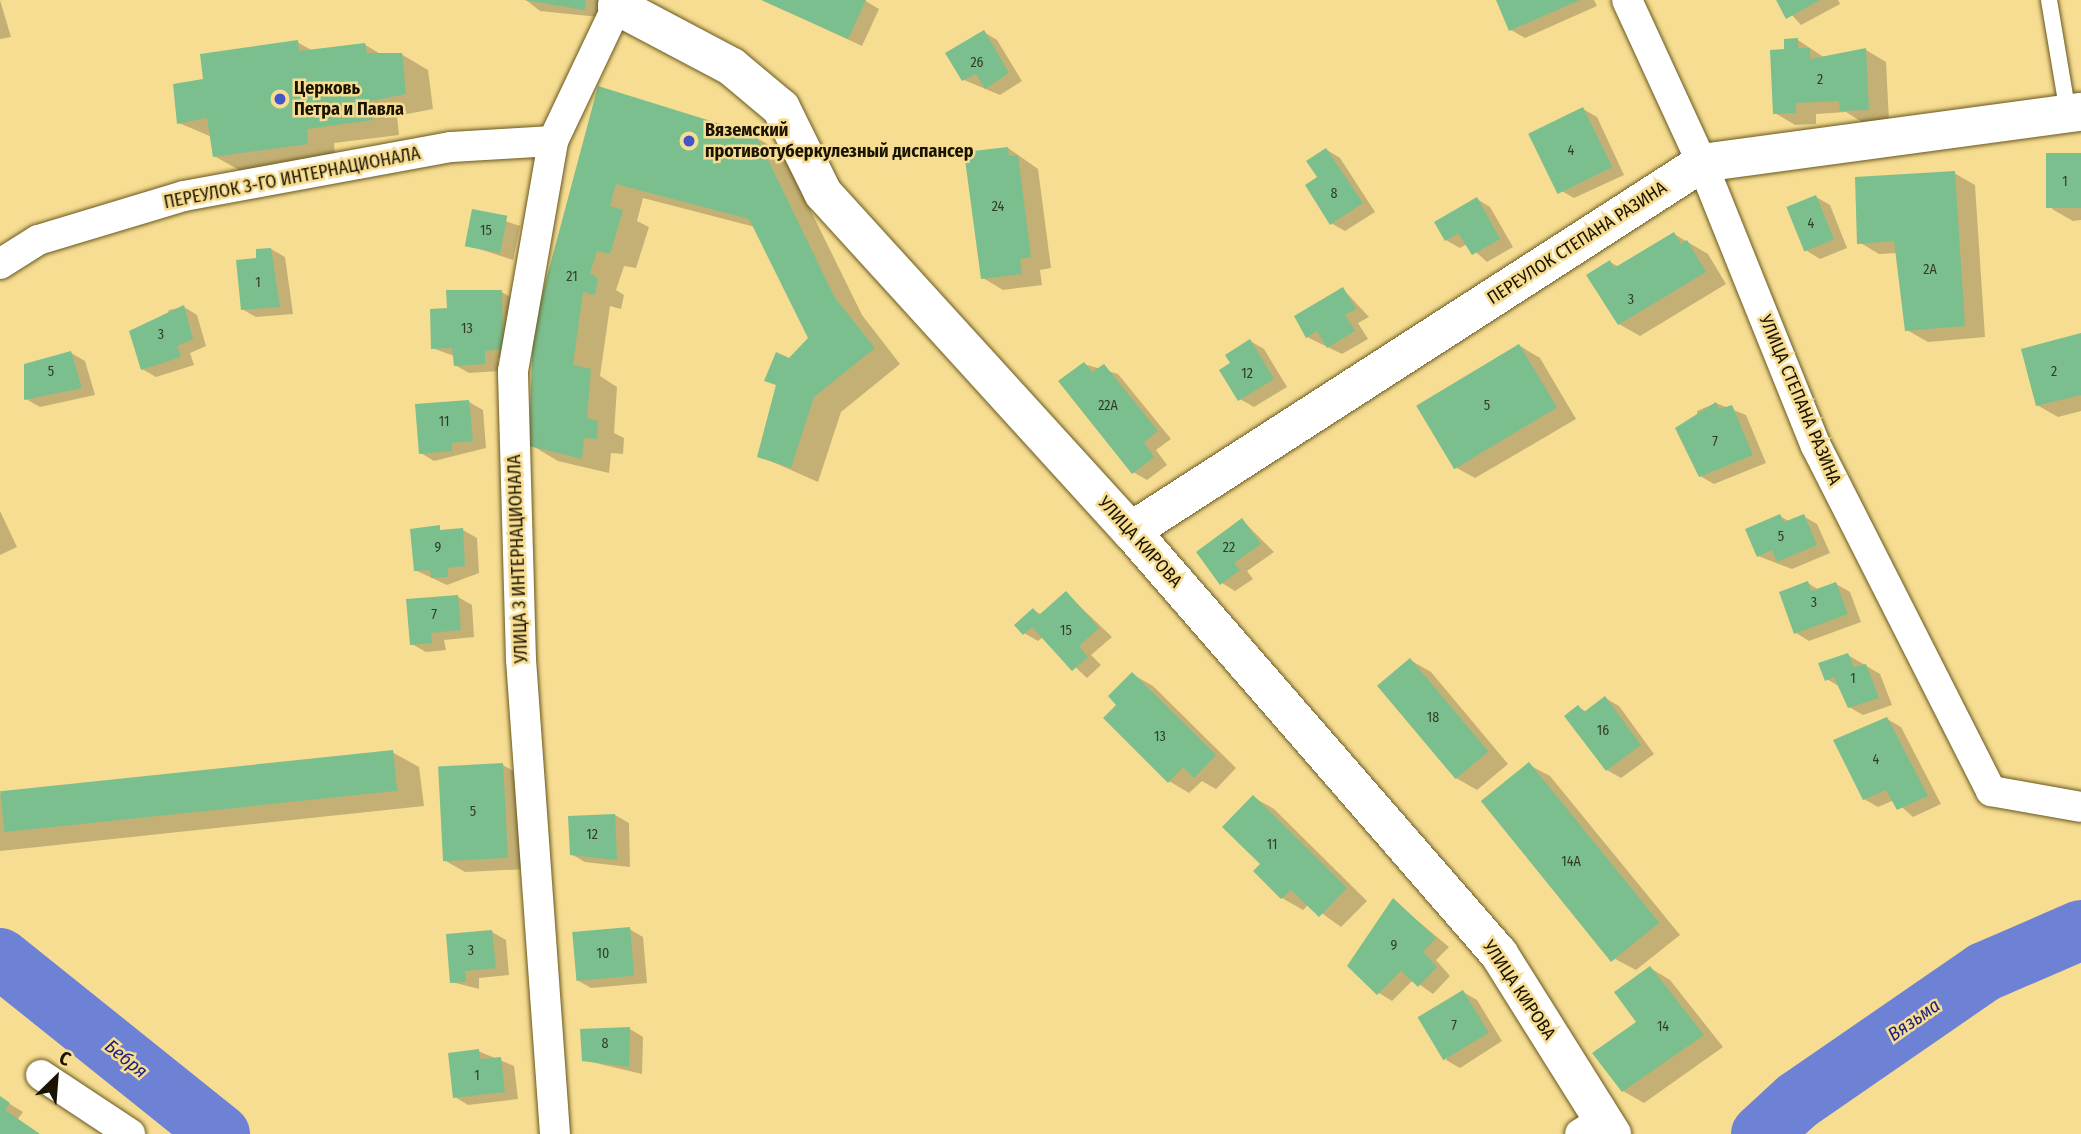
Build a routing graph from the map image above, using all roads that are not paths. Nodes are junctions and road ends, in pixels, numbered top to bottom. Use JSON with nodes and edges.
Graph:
{"nodes":[{"id":1,"x":1627,"y":0,"type":"edge"},
{"id":2,"x":2049,"y":0,"type":"edge"},
{"id":3,"x":618,"y":3,"type":"edge"},
{"id":4,"x":2074,"y":113,"type":"edge"},
{"id":5,"x":553,"y":141,"type":"junction"},
{"id":6,"x":1702,"y":163,"type":"junction"},
{"id":7,"x":0,"y":264,"type":"edge"},
{"id":8,"x":1131,"y":531,"type":"junction"},
{"id":9,"x":2081,"y":807,"type":"edge"},
{"id":10,"x":41,"y":1075,"type":"dead end"},
{"id":11,"x":1599,"y":1129,"type":"edge"},
{"id":12,"x":130,"y":1134,"type":"edge"},
{"id":13,"x":555,"y":1134,"type":"edge"}],
"edges":[{"from":1,"to":6,"type":"street","name":"УЛИЦА СТЕПАНА РАЗИНА"},
{"from":2,"to":4,"type":"lane"},
{"from":3,"to":5,"type":"street","name":"УЛИЦА 3 ИНТЕРНАЦИОНАЛА"},
{"from":3,"to":8,"type":"street","name":"УЛИЦА КИРОВА"},
{"from":4,"to":6,"type":"street","name":"ПЕРЕУЛОК СТЕПАНА РАЗИНА"},
{"from":5,"to":7,"type":"street","name":"ПЕРЕУЛОК 3-ГО ИНТЕРНАЦИОНАЛА"},
{"from":5,"to":13,"type":"street","name":"УЛИЦА 3 ИНТЕРНАЦИОНАЛА"},
{"from":6,"to":8,"type":"street","name":"ПЕРЕУЛОК СТЕПАНА РАЗИНА"},
{"from":6,"to":9,"type":"street","name":"УЛИЦА СТЕПАНА РАЗИНА"},
{"from":8,"to":11,"type":"street","name":"УЛИЦА КИРОВА"},
{"from":10,"to":12,"type":"street"}]}
